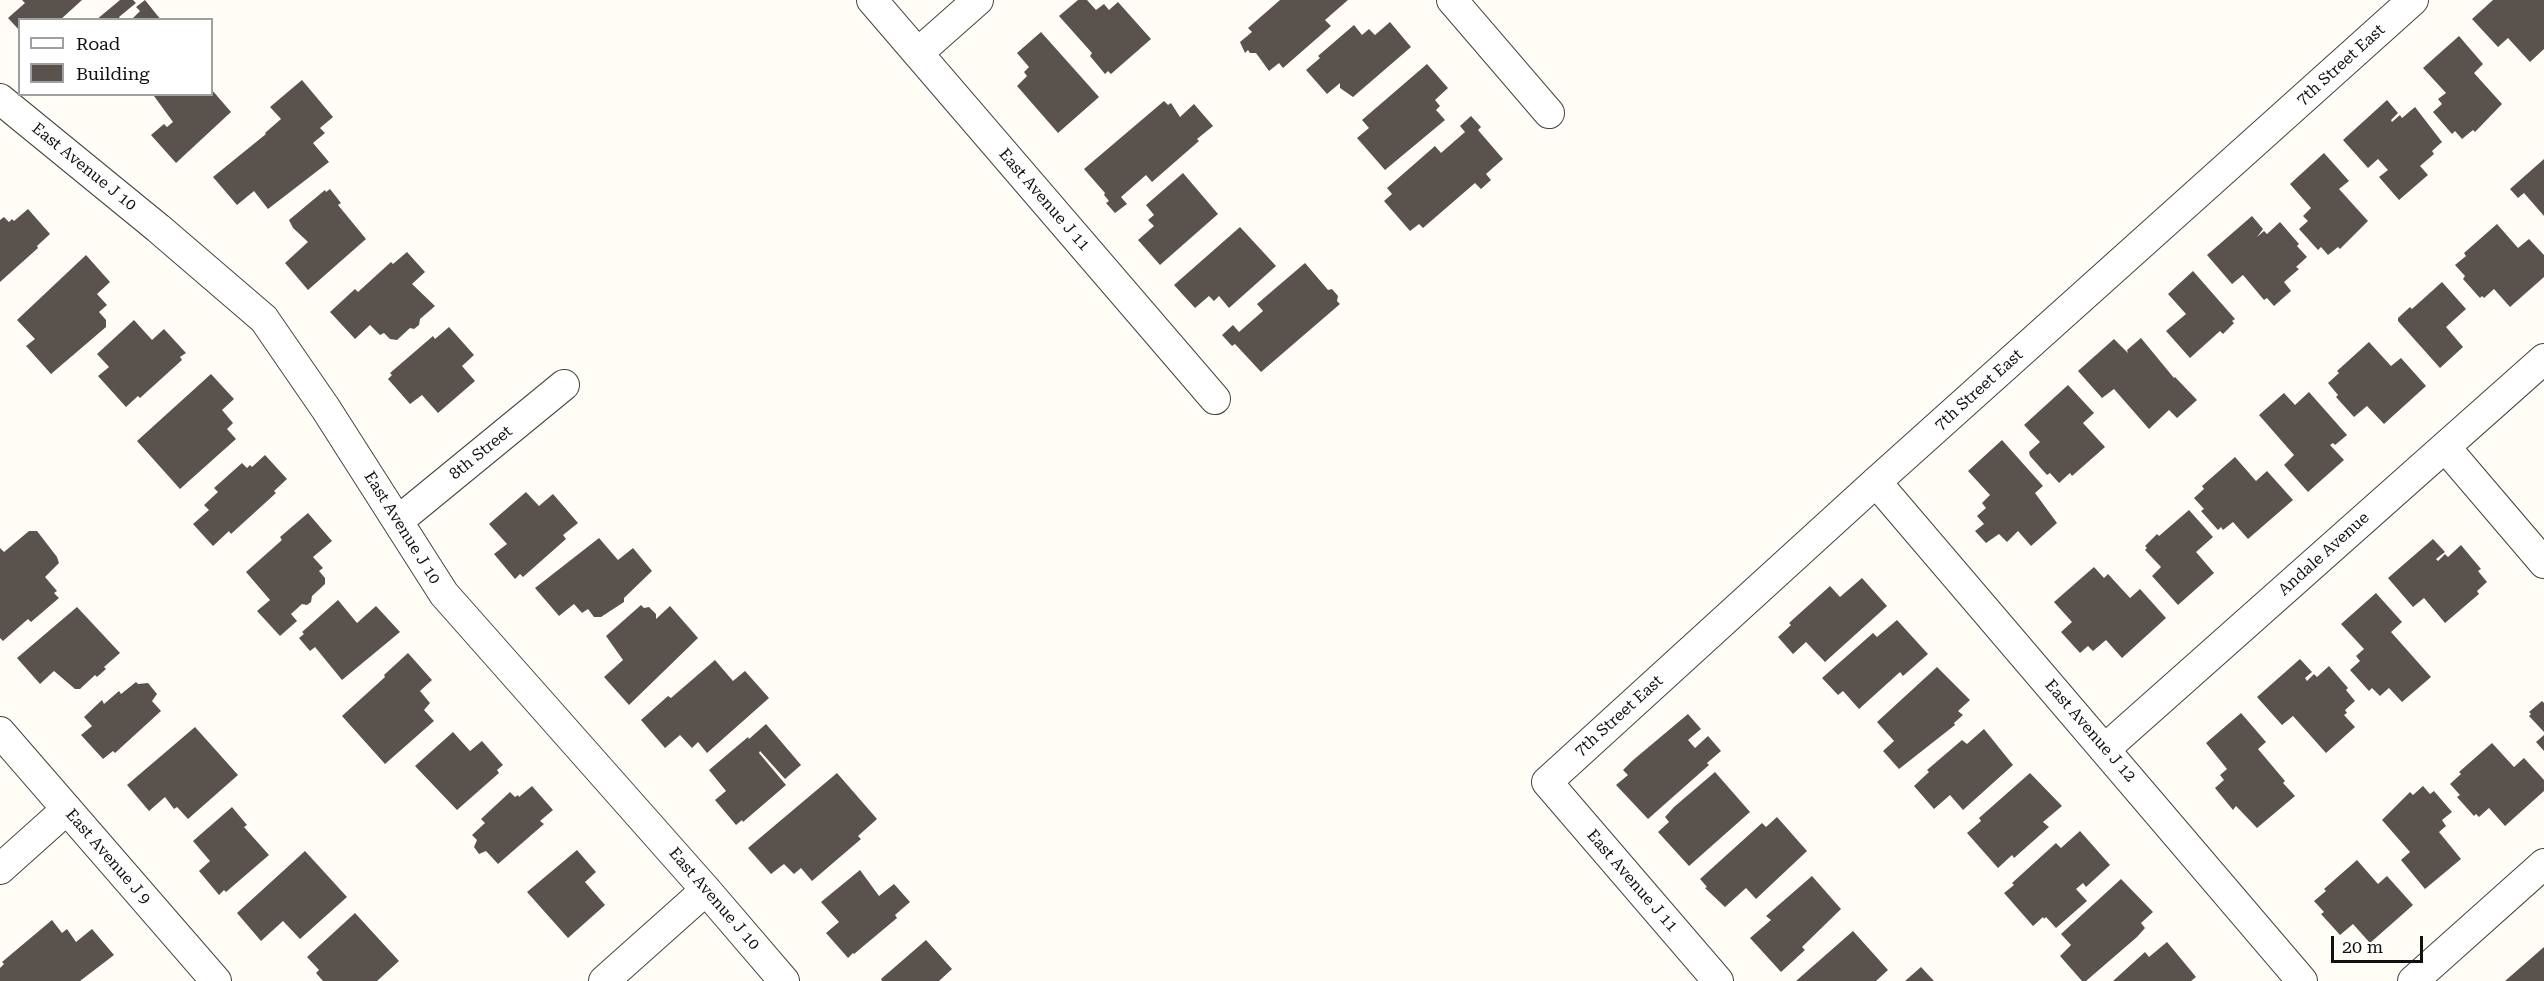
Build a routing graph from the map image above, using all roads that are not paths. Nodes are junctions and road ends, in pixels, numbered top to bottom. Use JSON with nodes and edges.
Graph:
{"nodes":[{"id":1,"x":872,"y":0,"type":"edge"},
{"id":2,"x":978,"y":0,"type":"edge"},
{"id":3,"x":1452,"y":0,"type":"edge"},
{"id":4,"x":2413,"y":0,"type":"edge"},
{"id":5,"x":918,"y":54,"type":"junction"},
{"id":6,"x":0,"y":99,"type":"edge"},
{"id":7,"x":1549,"y":113,"type":"dead end"},
{"id":8,"x":2544,"y":359,"type":"edge"},
{"id":9,"x":564,"y":385,"type":"dead end"},
{"id":10,"x":1215,"y":399,"type":"dead end"},
{"id":11,"x":2445,"y":447,"type":"junction"},
{"id":12,"x":1876,"y":482,"type":"junction"},
{"id":13,"x":398,"y":521,"type":"junction"},
{"id":14,"x":2544,"y":563,"type":"edge"},
{"id":15,"x":0,"y":732,"type":"edge"},
{"id":16,"x":2105,"y":749,"type":"junction"},
{"id":17,"x":1547,"y":782,"type":"joint"},
{"id":18,"x":67,"y":809,"type":"junction"},
{"id":19,"x":2544,"y":864,"type":"edge"},
{"id":20,"x":0,"y":869,"type":"edge"},
{"id":21,"x":706,"y":890,"type":"junction"},
{"id":22,"x":216,"y":981,"type":"edge"},
{"id":23,"x":604,"y":981,"type":"edge"},
{"id":24,"x":784,"y":981,"type":"edge"},
{"id":25,"x":1718,"y":981,"type":"edge"},
{"id":26,"x":2302,"y":981,"type":"edge"},
{"id":27,"x":2413,"y":981,"type":"edge"}],
"edges":[{"from":1,"to":5,"type":"street","name":"East Avenue J 11"},
{"from":2,"to":5,"type":"street"},
{"from":3,"to":7,"type":"street"},
{"from":4,"to":12,"type":"street","name":"7th Street East"},
{"from":5,"to":10,"type":"street","name":"East Avenue J 11"},
{"from":6,"to":13,"type":"street","name":"East Avenue J 10"},
{"from":8,"to":11,"type":"street","name":"Andale Avenue"},
{"from":9,"to":13,"type":"street","name":"8th Street"},
{"from":11,"to":14,"type":"street"},
{"from":11,"to":16,"type":"street","name":"Andale Avenue"},
{"from":12,"to":16,"type":"street","name":"East Avenue J 12"},
{"from":12,"to":17,"type":"street","name":"7th Street East"},
{"from":13,"to":21,"type":"street","name":"East Avenue J 10"},
{"from":15,"to":18,"type":"street","name":"East Avenue J 9"},
{"from":16,"to":26,"type":"street","name":"East Avenue J 12"},
{"from":17,"to":25,"type":"street","name":"East Avenue J 11"},
{"from":18,"to":20,"type":"street"},
{"from":18,"to":22,"type":"street","name":"East Avenue J 9"},
{"from":19,"to":27,"type":"street"},
{"from":21,"to":23,"type":"street"},
{"from":21,"to":24,"type":"street","name":"East Avenue J 10"}]}
